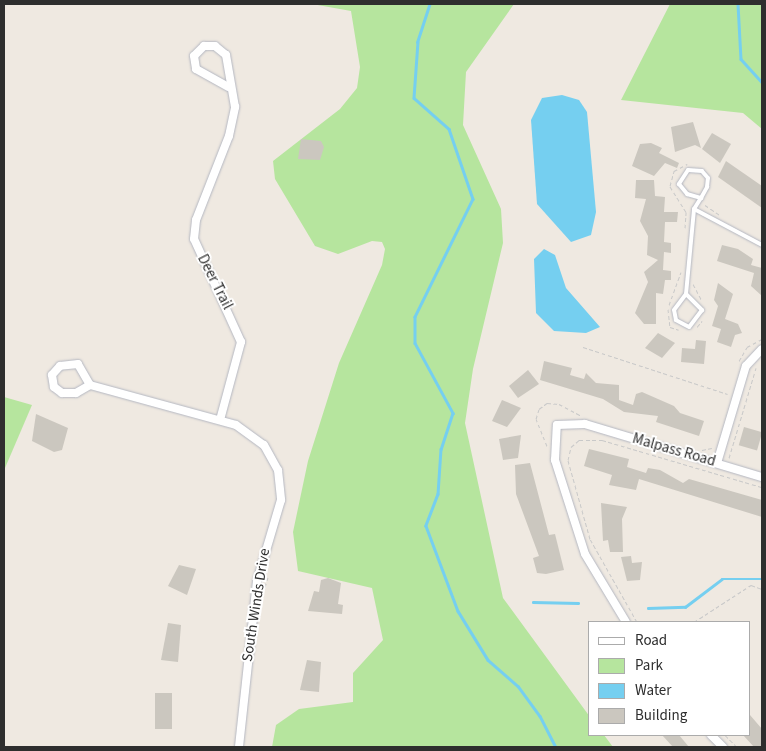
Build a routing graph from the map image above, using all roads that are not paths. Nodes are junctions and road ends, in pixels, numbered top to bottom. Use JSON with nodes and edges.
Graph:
{"nodes":[{"id":1,"x":228,"y":88,"type":"junction"},
{"id":2,"x":703,"y":200,"type":"junction"},
{"id":3,"x":694,"y":209,"type":"junction"},
{"id":4,"x":762,"y":245,"type":"edge"},
{"id":5,"x":686,"y":294,"type":"junction"},
{"id":6,"x":762,"y":349,"type":"edge"},
{"id":7,"x":90,"y":385,"type":"junction"},
{"id":8,"x":220,"y":420,"type":"junction"},
{"id":9,"x":717,"y":463,"type":"junction"},
{"id":10,"x":762,"y":477,"type":"edge"},
{"id":11,"x":625,"y":621,"type":"edge"},
{"id":12,"x":712,"y":736,"type":"edge"},
{"id":13,"x":239,"y":747,"type":"edge"},
{"id":14,"x":723,"y":747,"type":"edge"}],
"edges":[{"from":1,"to":1,"type":"street","name":"Deer Trail"},
{"from":1,"to":8,"type":"street","name":"Deer Trail"},
{"from":2,"to":2,"type":"lane"},
{"from":2,"to":3,"type":"lane"},
{"from":3,"to":4,"type":"lane"},
{"from":3,"to":5,"type":"lane"},
{"from":5,"to":5,"type":"lane"},
{"from":6,"to":9,"type":"street"},
{"from":7,"to":7,"type":"street"},
{"from":7,"to":8,"type":"street","name":"South Winds Drive"},
{"from":8,"to":13,"type":"street","name":"South Winds Drive"},
{"from":9,"to":10,"type":"street","name":"Malpass Road"},
{"from":9,"to":11,"type":"street","name":"Malpass Road"},
{"from":12,"to":14,"type":"street"}]}
